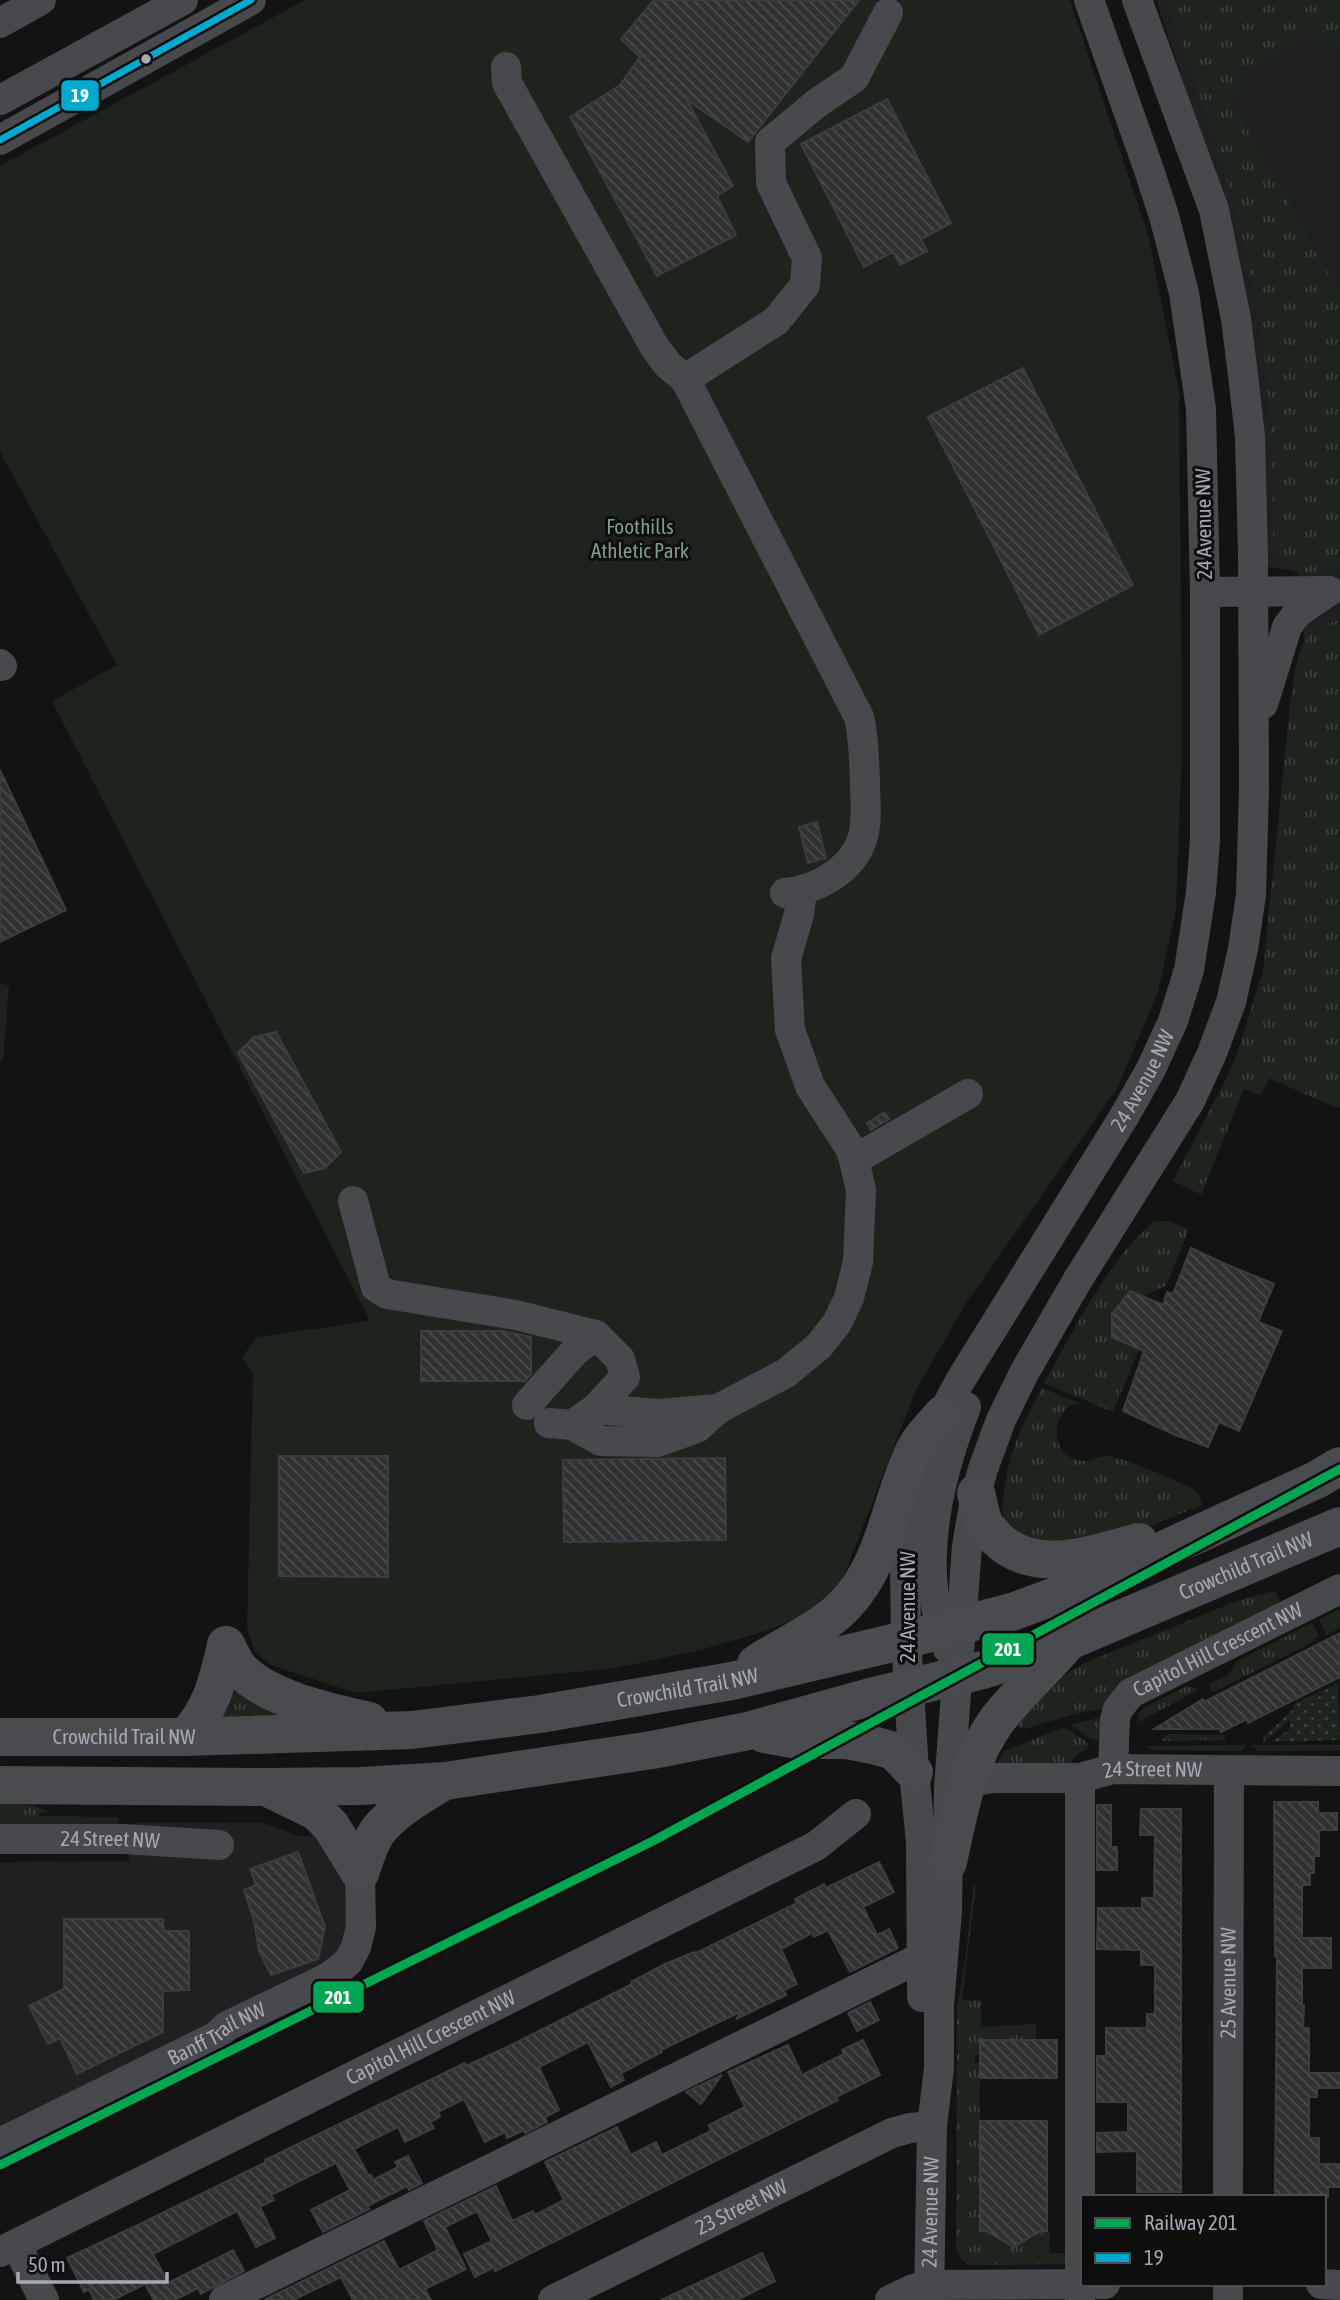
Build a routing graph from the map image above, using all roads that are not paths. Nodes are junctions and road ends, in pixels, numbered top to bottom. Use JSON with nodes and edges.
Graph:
{"nodes":[{"id":1,"x":41,"y":0,"type":"edge"},
{"id":2,"x":183,"y":0,"type":"edge"},
{"id":3,"x":249,"y":0,"type":"edge"},
{"id":4,"x":1089,"y":0,"type":"edge"},
{"id":5,"x":888,"y":13,"type":"dead end"},
{"id":6,"x":1142,"y":13,"type":"edge"},
{"id":7,"x":0,"y":23,"type":"edge"},
{"id":8,"x":1106,"y":44,"type":"junction"},
{"id":9,"x":506,"y":67,"type":"dead end"},
{"id":10,"x":0,"y":100,"type":"edge"},
{"id":11,"x":0,"y":140,"type":"edge"},
{"id":12,"x":685,"y":380,"type":"junction"},
{"id":13,"x":1334,"y":590,"type":"edge"},
{"id":14,"x":1205,"y":592,"type":"junction"},
{"id":15,"x":1254,"y":593,"type":"junction"},
{"id":16,"x":1254,"y":735,"type":"junction"},
{"id":17,"x":968,"y":1094,"type":"dead end"},
{"id":18,"x":854,"y":1160,"type":"junction"},
{"id":19,"x":353,"y":1201,"type":"dead end"},
{"id":20,"x":596,"y":1335,"type":"junction"},
{"id":21,"x":978,"y":1353,"type":"junction"},
{"id":22,"x":942,"y":1415,"type":"junction"},
{"id":23,"x":561,"y":1416,"type":"junction"},
{"id":24,"x":1340,"y":1465,"type":"edge"},
{"id":25,"x":976,"y":1493,"type":"junction"},
{"id":26,"x":1340,"y":1526,"type":"edge"},
{"id":27,"x":1172,"y":1545,"type":"junction"},
{"id":28,"x":1340,"y":1589,"type":"edge"},
{"id":29,"x":936,"y":1631,"type":"junction"},
{"id":30,"x":1069,"y":1641,"type":"junction"},
{"id":31,"x":732,"y":1681,"type":"junction"},
{"id":32,"x":932,"y":1682,"type":"junction"},
{"id":33,"x":412,"y":1730,"type":"junction"},
{"id":34,"x":748,"y":1731,"type":"junction"},
{"id":35,"x":0,"y":1737,"type":"edge"},
{"id":36,"x":186,"y":1738,"type":"junction"},
{"id":37,"x":1113,"y":1769,"type":"junction"},
{"id":38,"x":1229,"y":1771,"type":"junction"},
{"id":39,"x":1340,"y":1771,"type":"edge"},
{"id":40,"x":914,"y":1772,"type":"junction"},
{"id":41,"x":1080,"y":1778,"type":"junction"},
{"id":42,"x":445,"y":1781,"type":"junction"},
{"id":43,"x":967,"y":1782,"type":"junction"},
{"id":44,"x":0,"y":1785,"type":"edge"},
{"id":45,"x":265,"y":1787,"type":"junction"},
{"id":46,"x":856,"y":1814,"type":"dead end"},
{"id":47,"x":0,"y":1839,"type":"edge"},
{"id":48,"x":219,"y":1845,"type":"dead end"},
{"id":49,"x":948,"y":1862,"type":"junction"},
{"id":50,"x":360,"y":1873,"type":"junction"},
{"id":51,"x":922,"y":1957,"type":"junction"},
{"id":52,"x":939,"y":2006,"type":"junction"},
{"id":53,"x":932,"y":2126,"type":"junction"},
{"id":54,"x":0,"y":2143,"type":"edge"},
{"id":55,"x":1087,"y":2195,"type":"edge"},
{"id":56,"x":1228,"y":2195,"type":"edge"},
{"id":57,"x":8,"y":2248,"type":"edge"},
{"id":58,"x":1088,"y":2290,"type":"edge"},
{"id":59,"x":929,"y":2292,"type":"edge"},
{"id":60,"x":44,"y":2300,"type":"edge"},
{"id":61,"x":224,"y":2300,"type":"edge"},
{"id":62,"x":553,"y":2300,"type":"edge"},
{"id":63,"x":890,"y":2300,"type":"edge"}],
"edges":[{"from":1,"to":7,"type":"street"},
{"from":2,"to":10,"type":"street"},
{"from":3,"to":11,"type":"street"},
{"from":4,"to":8,"type":"street","name":"24 Avenue NW"},
{"from":5,"to":12,"type":"street"},
{"from":6,"to":8,"type":"street"},
{"from":6,"to":15,"type":"street","name":"24 Avenue NW"},
{"from":8,"to":14,"type":"street","name":"24 Avenue NW"},
{"from":9,"to":12,"type":"street"},
{"from":12,"to":18,"type":"street"},
{"from":13,"to":15,"type":"street"},
{"from":13,"to":16,"type":"street"},
{"from":14,"to":15,"type":"street"},
{"from":14,"to":21,"type":"street","name":"24 Avenue NW"},
{"from":15,"to":16,"type":"street","name":"24 Avenue NW"},
{"from":16,"to":25,"type":"street","name":"24 Avenue NW"},
{"from":17,"to":18,"type":"street"},
{"from":18,"to":23,"type":"street"},
{"from":19,"to":20,"type":"street"},
{"from":20,"to":23,"type":"street"},
{"from":20,"to":23,"type":"street"},
{"from":21,"to":22,"type":"street","name":"24 Avenue NW"},
{"from":21,"to":29,"type":"street"},
{"from":22,"to":29,"type":"street","name":"24 Avenue NW"},
{"from":22,"to":31,"type":"highway"},
{"from":24,"to":27,"type":"highway","name":"Crowchild Trail NW"},
{"from":25,"to":27,"type":"highway"},
{"from":25,"to":29,"type":"street","name":"24 Avenue NW"},
{"from":26,"to":30,"type":"highway","name":"Crowchild Trail NW"},
{"from":27,"to":29,"type":"highway","name":"Crowchild Trail NW"},
{"from":28,"to":37,"type":"street","name":"Capitol Hill Crescent NW"},
{"from":29,"to":31,"type":"highway","name":"Crowchild Trail NW"},
{"from":29,"to":32,"type":"street"},
{"from":29,"to":32,"type":"street","name":"24 Avenue NW"},
{"from":30,"to":32,"type":"highway","name":"Crowchild Trail NW"},
{"from":30,"to":43,"type":"highway"},
{"from":31,"to":33,"type":"highway","name":"Crowchild Trail NW"},
{"from":32,"to":34,"type":"highway","name":"Crowchild Trail NW"},
{"from":32,"to":40,"type":"street","name":"24 Avenue NW"},
{"from":32,"to":49,"type":"street","name":"24 Avenue NW"},
{"from":32,"to":52,"type":"street"},
{"from":33,"to":36,"type":"highway","name":"Crowchild Trail NW"},
{"from":33,"to":36,"type":"highway"},
{"from":34,"to":40,"type":"highway"},
{"from":34,"to":42,"type":"highway","name":"Crowchild Trail NW"},
{"from":35,"to":36,"type":"highway","name":"Crowchild Trail NW"},
{"from":37,"to":38,"type":"street","name":"24 Street NW"},
{"from":37,"to":41,"type":"street","name":"24 Street NW"},
{"from":38,"to":39,"type":"street","name":"24 Street NW"},
{"from":38,"to":56,"type":"street","name":"25 Avenue NW"},
{"from":40,"to":51,"type":"street","name":"24 Avenue NW"},
{"from":41,"to":43,"type":"street","name":"24 Street NW"},
{"from":41,"to":55,"type":"street"},
{"from":42,"to":45,"type":"highway","name":"Crowchild Trail NW"},
{"from":42,"to":50,"type":"highway"},
{"from":43,"to":49,"type":"highway"},
{"from":44,"to":45,"type":"highway","name":"Crowchild Trail NW"},
{"from":45,"to":50,"type":"highway"},
{"from":46,"to":57,"type":"street","name":"Capitol Hill Crescent NW"},
{"from":47,"to":48,"type":"street","name":"24 Street NW"},
{"from":49,"to":52,"type":"street","name":"24 Avenue NW"},
{"from":50,"to":54,"type":"street","name":"Banff Trail NW"},
{"from":51,"to":53,"type":"street","name":"24 Avenue NW"},
{"from":51,"to":61,"type":"street"},
{"from":52,"to":53,"type":"street","name":"24 Avenue NW"},
{"from":53,"to":59,"type":"street","name":"24 Avenue NW"},
{"from":53,"to":62,"type":"street","name":"23 Street NW"},
{"from":57,"to":60,"type":"street"},
{"from":58,"to":59,"type":"street"},
{"from":59,"to":63,"type":"street"}]}
